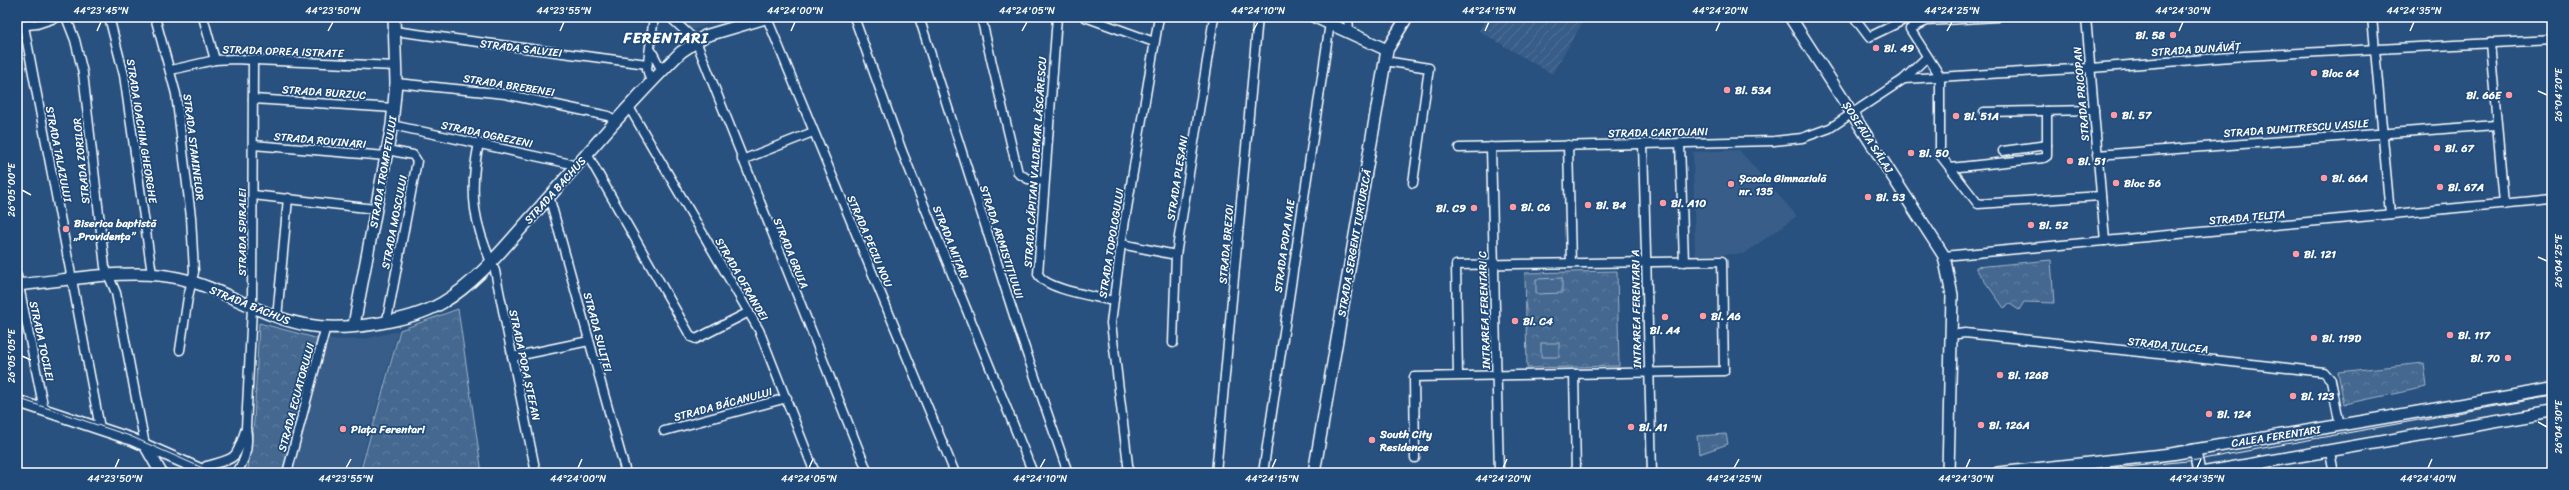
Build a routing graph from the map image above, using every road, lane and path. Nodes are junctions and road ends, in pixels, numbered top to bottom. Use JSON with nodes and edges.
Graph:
{"nodes":[{"id":1,"x":58,"y":17,"type":"edge"},
{"id":2,"x":66,"y":17,"type":"edge"},
{"id":3,"x":109,"y":17,"type":"edge"},
{"id":4,"x":155,"y":17,"type":"edge"},
{"id":5,"x":203,"y":17,"type":"edge"},
{"id":6,"x":394,"y":17,"type":"edge"},
{"id":7,"x":654,"y":17,"type":"edge"},
{"id":8,"x":670,"y":17,"type":"edge"},
{"id":9,"x":768,"y":17,"type":"edge"},
{"id":10,"x":854,"y":17,"type":"edge"},
{"id":11,"x":919,"y":17,"type":"edge"},
{"id":12,"x":981,"y":17,"type":"edge"},
{"id":13,"x":1057,"y":17,"type":"edge"},
{"id":14,"x":1085,"y":17,"type":"edge"},
{"id":15,"x":1159,"y":17,"type":"edge"},
{"id":16,"x":1214,"y":17,"type":"edge"},
{"id":17,"x":1258,"y":17,"type":"edge"},
{"id":18,"x":1315,"y":17,"type":"edge"},
{"id":19,"x":1348,"y":17,"type":"edge"},
{"id":20,"x":1407,"y":17,"type":"edge"},
{"id":21,"x":1790,"y":17,"type":"edge"},
{"id":22,"x":1854,"y":17,"type":"edge"},
{"id":23,"x":1997,"y":17,"type":"edge"},
{"id":24,"x":2086,"y":17,"type":"edge"},
{"id":25,"x":2372,"y":17,"type":"edge"},
{"id":26,"x":1901,"y":19,"type":"edge"},
{"id":27,"x":1330,"y":23,"type":"junction"},
{"id":28,"x":20,"y":26,"type":"edge"},
{"id":29,"x":1910,"y":29,"type":"junction"},
{"id":30,"x":1349,"y":30,"type":"junction"},
{"id":31,"x":394,"y":31,"type":"junction"},
{"id":32,"x":2552,"y":40,"type":"edge"},
{"id":33,"x":696,"y":41,"type":"junction"},
{"id":34,"x":1154,"y":42,"type":"junction"},
{"id":35,"x":2490,"y":43,"type":"junction"},
{"id":36,"x":651,"y":50,"type":"junction"},
{"id":37,"x":1387,"y":50,"type":"junction"},
{"id":38,"x":2375,"y":50,"type":"junction"},
{"id":39,"x":1928,"y":57,"type":"junction"},
{"id":40,"x":253,"y":59,"type":"junction"},
{"id":41,"x":215,"y":60,"type":"junction"},
{"id":42,"x":1385,"y":61,"type":"junction"},
{"id":43,"x":647,"y":64,"type":"junction"},
{"id":44,"x":395,"y":66,"type":"junction"},
{"id":45,"x":2091,"y":68,"type":"junction"},
{"id":46,"x":171,"y":70,"type":"junction"},
{"id":47,"x":662,"y":71,"type":"junction"},
{"id":48,"x":1940,"y":76,"type":"junction"},
{"id":49,"x":1904,"y":79,"type":"junction"},
{"id":50,"x":396,"y":83,"type":"junction"},
{"id":51,"x":651,"y":83,"type":"junction"},
{"id":52,"x":253,"y":98,"type":"junction"},
{"id":53,"x":629,"y":107,"type":"junction"},
{"id":54,"x":394,"y":108,"type":"junction"},
{"id":55,"x":2094,"y":110,"type":"junction"},
{"id":56,"x":2047,"y":111,"type":"junction"},
{"id":57,"x":1984,"y":112,"type":"dead end"},
{"id":58,"x":1852,"y":113,"type":"junction"},
{"id":59,"x":617,"y":121,"type":"junction"},
{"id":60,"x":392,"y":125,"type":"junction"},
{"id":61,"x":2496,"y":125,"type":"junction"},
{"id":62,"x":813,"y":132,"type":"junction"},
{"id":63,"x":2382,"y":133,"type":"junction"},
{"id":64,"x":479,"y":143,"type":"junction"},
{"id":65,"x":1680,"y":143,"type":"junction"},
{"id":66,"x":1643,"y":144,"type":"junction"},
{"id":67,"x":253,"y":145,"type":"junction"},
{"id":68,"x":1568,"y":145,"type":"junction"},
{"id":69,"x":2047,"y":145,"type":"junction"},
{"id":70,"x":1490,"y":147,"type":"junction"},
{"id":71,"x":1459,"y":148,"type":"dead end"},
{"id":72,"x":2003,"y":151,"type":"dead end"},
{"id":73,"x":386,"y":153,"type":"junction"},
{"id":74,"x":587,"y":154,"type":"junction"},
{"id":75,"x":2098,"y":155,"type":"junction"},
{"id":76,"x":742,"y":160,"type":"junction"},
{"id":77,"x":576,"y":167,"type":"junction"},
{"id":78,"x":1950,"y":168,"type":"junction"},
{"id":79,"x":1044,"y":181,"type":"junction"},
{"id":80,"x":1413,"y":183,"type":"dead end"},
{"id":81,"x":253,"y":195,"type":"junction"},
{"id":82,"x":549,"y":196,"type":"junction"},
{"id":83,"x":2101,"y":196,"type":"junction"},
{"id":84,"x":288,"y":198,"type":"junction"},
{"id":85,"x":2552,"y":199,"type":"edge"},
{"id":86,"x":2504,"y":204,"type":"junction"},
{"id":87,"x":375,"y":209,"type":"junction"},
{"id":88,"x":2390,"y":214,"type":"junction"},
{"id":89,"x":2105,"y":241,"type":"junction"},
{"id":90,"x":1121,"y":244,"type":"junction"},
{"id":91,"x":1176,"y":255,"type":"junction"},
{"id":92,"x":1944,"y":256,"type":"junction"},
{"id":93,"x":490,"y":262,"type":"junction"},
{"id":94,"x":1646,"y":262,"type":"junction"},
{"id":95,"x":1684,"y":262,"type":"junction"},
{"id":96,"x":1571,"y":263,"type":"junction"},
{"id":97,"x":1494,"y":264,"type":"junction"},
{"id":98,"x":152,"y":274,"type":"junction"},
{"id":99,"x":110,"y":276,"type":"junction"},
{"id":100,"x":72,"y":280,"type":"junction"},
{"id":101,"x":18,"y":282,"type":"edge"},
{"id":102,"x":192,"y":282,"type":"junction"},
{"id":103,"x":1113,"y":301,"type":"junction"},
{"id":104,"x":252,"y":308,"type":"junction"},
{"id":105,"x":749,"y":312,"type":"junction"},
{"id":106,"x":277,"y":318,"type":"junction"},
{"id":107,"x":387,"y":320,"type":"junction"},
{"id":108,"x":354,"y":325,"type":"junction"},
{"id":109,"x":326,"y":326,"type":"junction"},
{"id":110,"x":1951,"y":335,"type":"junction"},
{"id":111,"x":589,"y":341,"type":"junction"},
{"id":112,"x":1173,"y":343,"type":"dead end"},
{"id":113,"x":180,"y":350,"type":"dead end"},
{"id":114,"x":512,"y":357,"type":"junction"},
{"id":115,"x":1649,"y":373,"type":"junction"},
{"id":116,"x":1574,"y":374,"type":"junction"},
{"id":117,"x":1458,"y":376,"type":"junction"},
{"id":118,"x":1497,"y":376,"type":"junction"},
{"id":119,"x":2552,"y":389,"type":"edge"},
{"id":120,"x":787,"y":398,"type":"junction"},
{"id":121,"x":17,"y":401,"type":"edge"},
{"id":122,"x":44,"y":410,"type":"junction"},
{"id":123,"x":2552,"y":412,"type":"edge"},
{"id":124,"x":2340,"y":426,"type":"junction"},
{"id":125,"x":100,"y":428,"type":"junction"},
{"id":126,"x":246,"y":428,"type":"junction"},
{"id":127,"x":664,"y":430,"type":"dead end"},
{"id":128,"x":145,"y":445,"type":"junction"},
{"id":129,"x":2195,"y":450,"type":"junction"},
{"id":130,"x":2330,"y":452,"type":"junction"},
{"id":131,"x":1415,"y":458,"type":"dead end"},
{"id":132,"x":204,"y":472,"type":"edge"},
{"id":133,"x":162,"y":473,"type":"edge"},
{"id":134,"x":236,"y":473,"type":"edge"},
{"id":135,"x":287,"y":473,"type":"edge"},
{"id":136,"x":536,"y":473,"type":"edge"},
{"id":137,"x":626,"y":473,"type":"edge"},
{"id":138,"x":814,"y":473,"type":"edge"},
{"id":139,"x":868,"y":473,"type":"edge"},
{"id":140,"x":955,"y":473,"type":"edge"},
{"id":141,"x":1033,"y":473,"type":"edge"},
{"id":142,"x":1068,"y":473,"type":"edge"},
{"id":143,"x":1129,"y":473,"type":"edge"},
{"id":144,"x":1216,"y":473,"type":"edge"},
{"id":145,"x":1263,"y":473,"type":"edge"},
{"id":146,"x":1314,"y":473,"type":"edge"},
{"id":147,"x":1500,"y":473,"type":"edge"},
{"id":148,"x":1576,"y":473,"type":"edge"},
{"id":149,"x":1652,"y":473,"type":"edge"},
{"id":150,"x":1948,"y":473,"type":"edge"},
{"id":151,"x":1998,"y":473,"type":"edge"},
{"id":152,"x":2200,"y":473,"type":"edge"},
{"id":153,"x":2334,"y":473,"type":"edge"}],
"edges":[{"from":1,"to":28,"type":"street"},
{"from":2,"to":99,"type":"street","name":"STRADA ZORILOR"},
{"from":3,"to":98,"type":"street","name":"STRADA IOACHIM GHEORGHE"},
{"from":4,"to":46,"type":"street","name":"STRADA STAMINELOR"},
{"from":5,"to":41,"type":"street"},
{"from":6,"to":31,"type":"street","name":"STRADA TROMPETULUI"},
{"from":7,"to":36,"type":"street"},
{"from":8,"to":33,"type":"street"},
{"from":9,"to":33,"type":"street"},
{"from":9,"to":62,"type":"street","name":"STRADA PECIU NOU"},
{"from":10,"to":141,"type":"street","name":"STRADA MIȚARI"},
{"from":11,"to":142,"type":"street","name":"STRADA ARMISTIȚIULUI"},
{"from":12,"to":79,"type":"street"},
{"from":13,"to":79,"type":"street","name":"STRADA CĂPITAN VALDEMAR LĂSCĂRESCU"},
{"from":14,"to":34,"type":"street"},
{"from":15,"to":34,"type":"street","name":"STRADA TOPOLOGULUI"},
{"from":16,"to":91,"type":"street","name":"STRADA PLEȘANI"},
{"from":17,"to":144,"type":"street","name":"STRADA BREZOI"},
{"from":18,"to":27,"type":"street"},
{"from":19,"to":30,"type":"street"},
{"from":20,"to":37,"type":"street","name":"STRADA SERGENT TURTURICĂ"},
{"from":21,"to":58,"type":"street","name":"ȘOSEAUA SĂLAJ"},
{"from":22,"to":26,"type":"street"},
{"from":23,"to":29,"type":"street"},
{"from":24,"to":45,"type":"street","name":"STRADA PRICOPAN"},
{"from":25,"to":38,"type":"street"},
{"from":26,"to":29,"type":"street"},
{"from":27,"to":30,"type":"street"},
{"from":27,"to":145,"type":"street","name":"STRADA POPA NAE"},
{"from":28,"to":100,"type":"street","name":"STRADA TALAZULUI"},
{"from":29,"to":39,"type":"street"},
{"from":30,"to":37,"type":"street"},
{"from":31,"to":43,"type":"street","name":"STRADA SALVIEI"},
{"from":31,"to":44,"type":"street","name":"STRADA TROMPETULUI"},
{"from":32,"to":35,"type":"street","name":"STRADA DUNĂVĂȚ"},
{"from":33,"to":47,"type":"street","name":"STRADA BACHUS"},
{"from":33,"to":76,"type":"street","name":"STRADA GRUIA"},
{"from":34,"to":90,"type":"street","name":"STRADA TOPOLOGULUI"},
{"from":35,"to":38,"type":"street","name":"STRADA DUNĂVĂȚ"},
{"from":35,"to":61,"type":"street"},
{"from":36,"to":43,"type":"street"},
{"from":36,"to":47,"type":"street"},
{"from":37,"to":42,"type":"street","name":"STRADA SERGENT TURTURICĂ"},
{"from":38,"to":45,"type":"street","name":"STRADA DUNĂVĂȚ"},
{"from":38,"to":63,"type":"street"},
{"from":39,"to":48,"type":"street"},
{"from":39,"to":49,"type":"street"},
{"from":40,"to":41,"type":"street","name":"STRADA OPREA ISTRATE"},
{"from":40,"to":44,"type":"street","name":"STRADA OPREA ISTRATE"},
{"from":40,"to":52,"type":"street","name":"STRADA SPIRALEI"},
{"from":41,"to":46,"type":"street","name":"STRADA OPREA ISTRATE"},
{"from":42,"to":80,"type":"street"},
{"from":42,"to":146,"type":"street","name":"STRADA SERGENT TURTURICĂ"},
{"from":43,"to":51,"type":"street"},
{"from":44,"to":50,"type":"street","name":"STRADA TROMPETULUI"},
{"from":45,"to":48,"type":"street","name":"STRADA DUNĂVĂȚ"},
{"from":45,"to":55,"type":"street","name":"STRADA PRICOPAN"},
{"from":46,"to":102,"type":"street","name":"STRADA STAMINELOR"},
{"from":47,"to":51,"type":"street","name":"STRADA BACHUS"},
{"from":48,"to":49,"type":"street","name":"STRADA DUNĂVĂȚ"},
{"from":48,"to":78,"type":"street"},
{"from":49,"to":58,"type":"street","name":"STRADA DUNĂVĂȚ"},
{"from":50,"to":54,"type":"street","name":"STRADA TROMPETULUI"},
{"from":50,"to":59,"type":"street","name":"STRADA BREBENEI"},
{"from":51,"to":53,"type":"street","name":"STRADA BACHUS"},
{"from":52,"to":54,"type":"street","name":"STRADA BURZUC"},
{"from":52,"to":67,"type":"street","name":"STRADA SPIRALEI"},
{"from":53,"to":59,"type":"street","name":"STRADA BACHUS"},
{"from":53,"to":105,"type":"street","name":"STRADA OFRANDEI"},
{"from":54,"to":60,"type":"street","name":"STRADA TROMPETULUI"},
{"from":55,"to":56,"type":"street"},
{"from":55,"to":75,"type":"street","name":"STRADA PRICOPAN"},
{"from":56,"to":57,"type":"street"},
{"from":56,"to":69,"type":"street"},
{"from":58,"to":65,"type":"street","name":"STRADA CARTOJANI"},
{"from":58,"to":92,"type":"street","name":"ȘOSEAUA SĂLAJ"},
{"from":59,"to":74,"type":"street","name":"STRADA BACHUS"},
{"from":60,"to":64,"type":"street","name":"STRADA OGREZENI"},
{"from":60,"to":73,"type":"street","name":"STRADA TROMPETULUI"},
{"from":61,"to":63,"type":"street","name":"STRADA DUMITRESCU VASILE"},
{"from":61,"to":86,"type":"street"},
{"from":62,"to":76,"type":"street"},
{"from":62,"to":140,"type":"street","name":"STRADA PECIU NOU"},
{"from":63,"to":75,"type":"street","name":"STRADA DUMITRESCU VASILE"},
{"from":63,"to":88,"type":"street"},
{"from":64,"to":77,"type":"street","name":"STRADA OGREZENI"},
{"from":64,"to":93,"type":"street","name":"STRADA POPA ȘTEFAN"},
{"from":65,"to":66,"type":"street","name":"STRADA CARTOJANI"},
{"from":65,"to":95,"type":"street"},
{"from":66,"to":68,"type":"street","name":"STRADA CARTOJANI"},
{"from":66,"to":94,"type":"street","name":"INTRAREA FERENTARI A"},
{"from":67,"to":73,"type":"street","name":"STRADA ROVINARI"},
{"from":67,"to":81,"type":"street","name":"STRADA SPIRALEI"},
{"from":68,"to":70,"type":"street","name":"STRADA CARTOJANI"},
{"from":68,"to":96,"type":"street"},
{"from":69,"to":72,"type":"street"},
{"from":69,"to":78,"type":"street"},
{"from":70,"to":71,"type":"street","name":"STRADA CARTOJANI"},
{"from":70,"to":97,"type":"street","name":"INTRAREA FERENTARI C"},
{"from":73,"to":87,"type":"street","name":"STRADA TROMPETULUI"},
{"from":73,"to":107,"type":"street","name":"STRADA MOSCULUI"},
{"from":74,"to":77,"type":"street","name":"STRADA BACHUS"},
{"from":74,"to":105,"type":"street"},
{"from":75,"to":83,"type":"street","name":"STRADA PRICOPAN"},
{"from":76,"to":139,"type":"street","name":"STRADA GRUIA"},
{"from":77,"to":82,"type":"street","name":"STRADA BACHUS"},
{"from":78,"to":83,"type":"street"},
{"from":79,"to":103,"type":"street","name":"STRADA CĂPITAN VALDEMAR LĂSCĂRESCU"},
{"from":81,"to":84,"type":"street"},
{"from":81,"to":104,"type":"street","name":"STRADA SPIRALEI"},
{"from":82,"to":93,"type":"street","name":"STRADA BACHUS"},
{"from":82,"to":111,"type":"street","name":"STRADA SULIȚEI"},
{"from":83,"to":89,"type":"street","name":"STRADA PRICOPAN"},
{"from":84,"to":87,"type":"street"},
{"from":84,"to":106,"type":"street"},
{"from":85,"to":86,"type":"street","name":"STRADA TELIȚA"},
{"from":86,"to":88,"type":"street","name":"STRADA TELIȚA"},
{"from":87,"to":108,"type":"street","name":"STRADA TROMPETULUI"},
{"from":88,"to":89,"type":"street","name":"STRADA TELIȚA"},
{"from":89,"to":92,"type":"street","name":"STRADA TELIȚA"},
{"from":90,"to":91,"type":"street"},
{"from":90,"to":103,"type":"street","name":"STRADA TOPOLOGULUI"},
{"from":91,"to":112,"type":"street","name":"STRADA PLEȘANI"},
{"from":92,"to":110,"type":"street","name":"ȘOSEAUA SĂLAJ"},
{"from":93,"to":107,"type":"street","name":"STRADA BACHUS"},
{"from":93,"to":114,"type":"street","name":"STRADA POPA ȘTEFAN"},
{"from":94,"to":95,"type":"street"},
{"from":94,"to":96,"type":"street"},
{"from":94,"to":115,"type":"street","name":"INTRAREA FERENTARI A"},
{"from":95,"to":115,"type":"street"},
{"from":96,"to":97,"type":"street"},
{"from":97,"to":117,"type":"street"},
{"from":97,"to":118,"type":"street","name":"INTRAREA FERENTARI C"},
{"from":98,"to":99,"type":"street","name":"STRADA BACHUS"},
{"from":98,"to":102,"type":"street","name":"STRADA BACHUS"},
{"from":99,"to":100,"type":"street","name":"STRADA BACHUS"},
{"from":99,"to":128,"type":"street","name":"STRADA ZORILOR"},
{"from":100,"to":101,"type":"street","name":"STRADA BACHUS"},
{"from":100,"to":125,"type":"street","name":"STRADA TALAZULUI"},
{"from":101,"to":122,"type":"street","name":"STRADA TOCILEI"},
{"from":102,"to":104,"type":"street","name":"STRADA BACHUS"},
{"from":102,"to":113,"type":"street","name":"STRADA STAMINELOR"},
{"from":103,"to":143,"type":"street","name":"STRADA TOPOLOGULUI"},
{"from":104,"to":106,"type":"street","name":"STRADA BACHUS"},
{"from":104,"to":126,"type":"street","name":"STRADA SPIRALEI"},
{"from":105,"to":120,"type":"street","name":"STRADA OFRANDEI"},
{"from":106,"to":109,"type":"street","name":"STRADA BACHUS"},
{"from":107,"to":108,"type":"street","name":"STRADA BACHUS"},
{"from":108,"to":109,"type":"street","name":"STRADA BACHUS"},
{"from":109,"to":135,"type":"street","name":"STRADA ECUATORULUI"},
{"from":110,"to":124,"type":"street","name":"STRADA TULCEA"},
{"from":110,"to":150,"type":"street","name":"ȘOSEAUA SĂLAJ"},
{"from":111,"to":114,"type":"street"},
{"from":111,"to":137,"type":"street","name":"STRADA SULIȚEI"},
{"from":114,"to":136,"type":"street","name":"STRADA POPA ȘTEFAN"},
{"from":115,"to":116,"type":"street"},
{"from":115,"to":149,"type":"street","name":"INTRAREA FERENTARI A"},
{"from":116,"to":118,"type":"street"},
{"from":116,"to":148,"type":"street"},
{"from":117,"to":118,"type":"street"},
{"from":117,"to":131,"type":"street"},
{"from":118,"to":147,"type":"street","name":"INTRAREA FERENTARI C"},
{"from":119,"to":124,"type":"street","name":"CALEA FERENTARI"},
{"from":120,"to":127,"type":"street","name":"STRADA BĂCANULUI"},
{"from":120,"to":138,"type":"street","name":"STRADA OFRANDEI"},
{"from":121,"to":122,"type":"street"},
{"from":122,"to":125,"type":"street"},
{"from":123,"to":130,"type":"street"},
{"from":124,"to":129,"type":"street","name":"CALEA FERENTARI"},
{"from":125,"to":128,"type":"street"},
{"from":126,"to":132,"type":"street","name":"STRADA SPIRALEI"},
{"from":126,"to":134,"type":"street","name":"STRADA SPIRALEI"},
{"from":128,"to":132,"type":"street"},
{"from":128,"to":133,"type":"street"},
{"from":129,"to":151,"type":"street","name":"CALEA FERENTARI"},
{"from":129,"to":152,"type":"street"},
{"from":130,"to":152,"type":"street"},
{"from":130,"to":153,"type":"street"}]}
